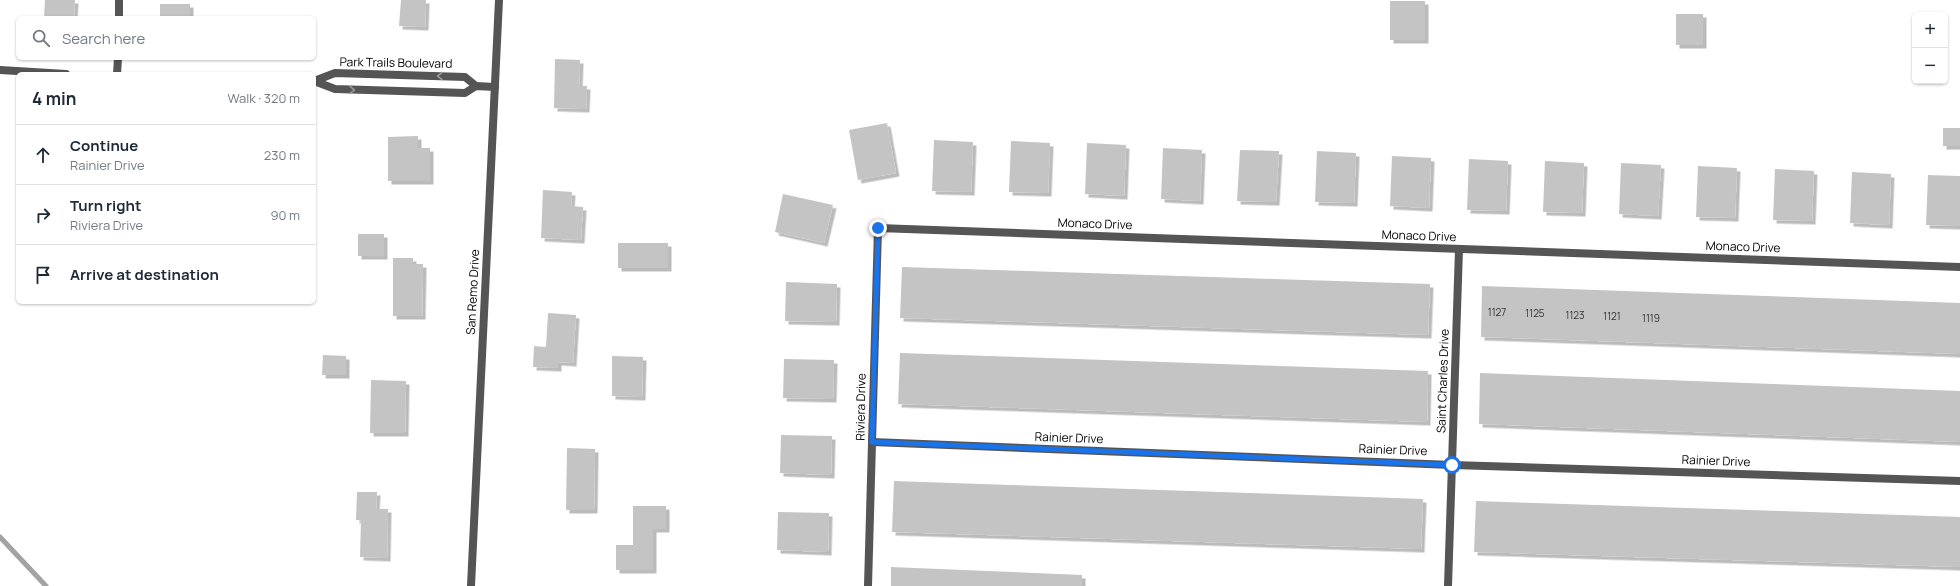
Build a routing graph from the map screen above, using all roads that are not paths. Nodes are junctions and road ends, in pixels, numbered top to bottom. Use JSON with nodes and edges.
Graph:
{"nodes":[{"id":1,"x":119,"y":0,"type":"edge"},
{"id":2,"x":499,"y":0,"type":"edge"},
{"id":3,"x":119,"y":16,"type":"edge"},
{"id":4,"x":118,"y":60,"type":"edge"},
{"id":5,"x":0,"y":70,"type":"edge"},
{"id":6,"x":33,"y":72,"type":"edge"},
{"id":7,"x":117,"y":72,"type":"edge"},
{"id":8,"x":316,"y":80,"type":"edge"},
{"id":9,"x":316,"y":82,"type":"edge"},
{"id":10,"x":476,"y":86,"type":"junction"},
{"id":11,"x":495,"y":87,"type":"junction"},
{"id":12,"x":878,"y":228,"type":"joint"},
{"id":13,"x":1459,"y":249,"type":"junction"},
{"id":14,"x":1960,"y":267,"type":"edge"},
{"id":15,"x":872,"y":442,"type":"junction"},
{"id":16,"x":1452,"y":465,"type":"junction"},
{"id":17,"x":1960,"y":481,"type":"edge"},
{"id":18,"x":471,"y":586,"type":"edge"},
{"id":19,"x":868,"y":586,"type":"edge"},
{"id":20,"x":1448,"y":586,"type":"edge"}],
"edges":[{"from":1,"to":3,"type":"street"},
{"from":2,"to":11,"type":"street","name":"San Remo Drive"},
{"from":4,"to":7,"type":"street"},
{"from":5,"to":6,"type":"street"},
{"from":10,"to":8,"type":"street","name":"Park Trails Boulevard","one_way":true},
{"from":9,"to":10,"type":"street","name":"Park Trails Boulevard","one_way":true},
{"from":10,"to":11,"type":"street","name":"Park Trails Boulevard"},
{"from":11,"to":18,"type":"street","name":"San Remo Drive"},
{"from":12,"to":13,"type":"street","name":"Monaco Drive"},
{"from":12,"to":15,"type":"street","name":"Riviera Drive"},
{"from":13,"to":14,"type":"street","name":"Monaco Drive"},
{"from":13,"to":16,"type":"street","name":"Saint Charles Drive"},
{"from":15,"to":16,"type":"street","name":"Rainier Drive"},
{"from":15,"to":19,"type":"street","name":"Riviera Drive"},
{"from":16,"to":17,"type":"street","name":"Rainier Drive"},
{"from":16,"to":20,"type":"street","name":"Saint Charles Drive"}]}
